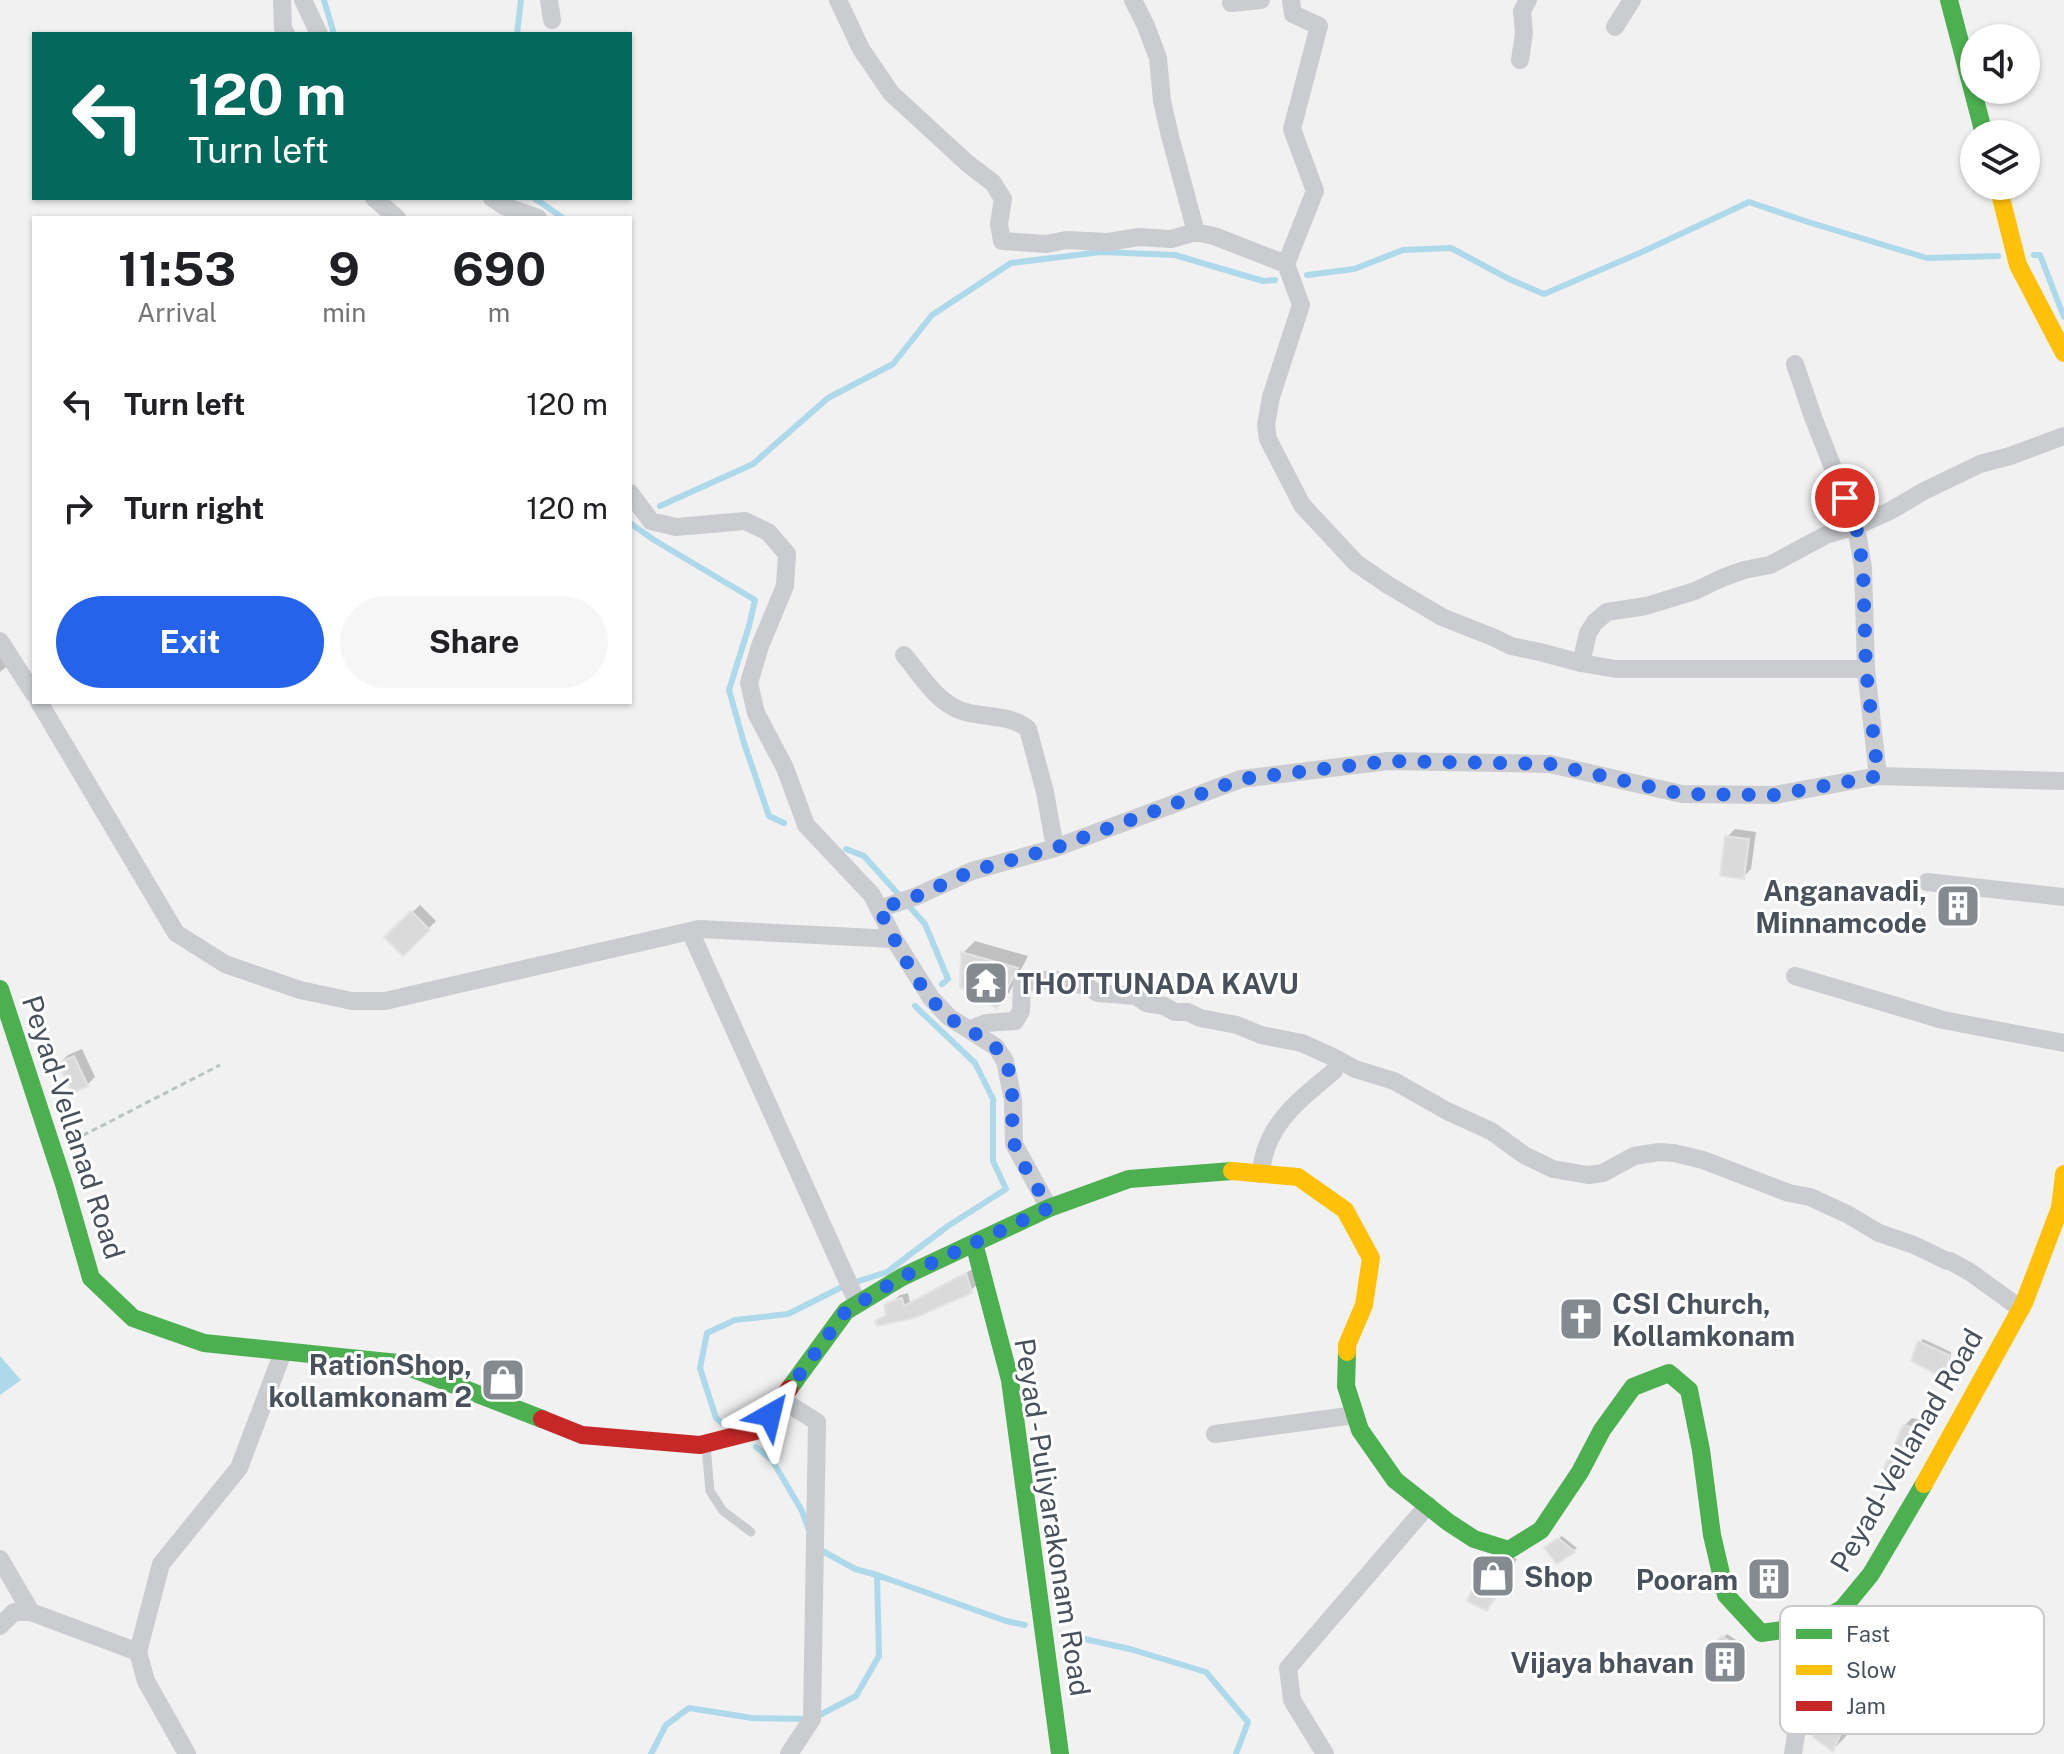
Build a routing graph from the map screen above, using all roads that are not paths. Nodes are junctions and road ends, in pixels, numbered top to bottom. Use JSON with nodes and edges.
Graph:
{"nodes":[{"id":1,"x":282,"y":0,"type":"edge"},
{"id":2,"x":303,"y":0,"type":"edge"},
{"id":3,"x":549,"y":0,"type":"edge"},
{"id":4,"x":838,"y":0,"type":"edge"},
{"id":5,"x":1133,"y":0,"type":"edge"},
{"id":6,"x":1261,"y":0,"type":"edge"},
{"id":7,"x":1291,"y":0,"type":"edge"},
{"id":8,"x":1528,"y":0,"type":"edge"},
{"id":9,"x":1632,"y":0,"type":"edge"},
{"id":10,"x":1949,"y":0,"type":"edge"},
{"id":11,"x":1231,"y":3,"type":"dead end"},
{"id":12,"x":552,"y":20,"type":"dead end"},
{"id":13,"x":1615,"y":27,"type":"dead end"},
{"id":14,"x":285,"y":32,"type":"edge"},
{"id":15,"x":318,"y":32,"type":"edge"},
{"id":16,"x":1520,"y":60,"type":"dead end"},
{"id":17,"x":1980,"y":120,"type":"edge"},
{"id":18,"x":376,"y":200,"type":"edge"},
{"id":19,"x":495,"y":200,"type":"edge"},
{"id":20,"x":2002,"y":200,"type":"edge"},
{"id":21,"x":395,"y":216,"type":"edge"},
{"id":22,"x":532,"y":216,"type":"edge"},
{"id":23,"x":1196,"y":232,"type":"junction"},
{"id":24,"x":1286,"y":264,"type":"junction"},
{"id":25,"x":2064,"y":353,"type":"edge"},
{"id":26,"x":1795,"y":364,"type":"dead end"},
{"id":27,"x":2064,"y":436,"type":"edge"},
{"id":28,"x":632,"y":496,"type":"edge"},
{"id":29,"x":1856,"y":526,"type":"junction"},
{"id":30,"x":0,"y":641,"type":"edge"},
{"id":31,"x":904,"y":655,"type":"dead end"},
{"id":32,"x":1581,"y":663,"type":"junction"},
{"id":33,"x":1866,"y":669,"type":"junction"},
{"id":34,"x":29,"y":673,"type":"edge"},
{"id":35,"x":40,"y":704,"type":"edge"},
{"id":36,"x":1878,"y":776,"type":"junction"},
{"id":37,"x":2064,"y":781,"type":"edge"},
{"id":38,"x":1055,"y":848,"type":"junction"},
{"id":39,"x":1927,"y":882,"type":"dead end"},
{"id":40,"x":2064,"y":897,"type":"edge"},
{"id":41,"x":885,"y":907,"type":"junction"},
{"id":42,"x":690,"y":931,"type":"junction"},
{"id":43,"x":894,"y":939,"type":"junction"},
{"id":44,"x":1795,"y":976,"type":"dead end"},
{"id":45,"x":0,"y":989,"type":"edge"},
{"id":46,"x":969,"y":1030,"type":"junction"},
{"id":47,"x":2064,"y":1043,"type":"edge"},
{"id":48,"x":1334,"y":1071,"type":"dead end"},
{"id":49,"x":1260,"y":1174,"type":"junction"},
{"id":50,"x":2064,"y":1174,"type":"edge"},
{"id":51,"x":1049,"y":1208,"type":"junction"},
{"id":52,"x":974,"y":1243,"type":"junction"},
{"id":53,"x":856,"y":1300,"type":"junction"},
{"id":54,"x":2021,"y":1309,"type":"junction"},
{"id":55,"x":283,"y":1352,"type":"junction"},
{"id":56,"x":782,"y":1400,"type":"junction"},
{"id":57,"x":1355,"y":1415,"type":"junction"},
{"id":58,"x":1215,"y":1434,"type":"dead end"},
{"id":59,"x":706,"y":1444,"type":"junction"},
{"id":60,"x":1428,"y":1505,"type":"junction"},
{"id":61,"x":751,"y":1532,"type":"dead end"},
{"id":62,"x":0,"y":1559,"type":"edge"},
{"id":63,"x":1845,"y":1606,"type":"edge"},
{"id":64,"x":31,"y":1612,"type":"junction"},
{"id":65,"x":0,"y":1626,"type":"edge"},
{"id":66,"x":1780,"y":1630,"type":"edge"},
{"id":67,"x":138,"y":1652,"type":"junction"},
{"id":68,"x":1796,"y":1734,"type":"edge"},
{"id":69,"x":187,"y":1754,"type":"edge"},
{"id":70,"x":789,"y":1754,"type":"edge"},
{"id":71,"x":1060,"y":1754,"type":"edge"},
{"id":72,"x":1325,"y":1754,"type":"edge"},
{"id":73,"x":1793,"y":1754,"type":"edge"}],
"edges":[{"from":1,"to":14,"type":"street"},
{"from":2,"to":15,"type":"street"},
{"from":3,"to":12,"type":"street"},
{"from":4,"to":23,"type":"street"},
{"from":5,"to":23,"type":"street"},
{"from":6,"to":11,"type":"street"},
{"from":7,"to":24,"type":"street"},
{"from":8,"to":16,"type":"street"},
{"from":9,"to":13,"type":"street"},
{"from":10,"to":17,"type":"main road"},
{"from":18,"to":21,"type":"street"},
{"from":19,"to":22,"type":"street"},
{"from":20,"to":25,"type":"main road"},
{"from":23,"to":24,"type":"street"},
{"from":24,"to":32,"type":"street"},
{"from":26,"to":29,"type":"street"},
{"from":27,"to":29,"type":"street"},
{"from":28,"to":41,"type":"street"},
{"from":29,"to":32,"type":"street"},
{"from":29,"to":33,"type":"street"},
{"from":30,"to":34,"type":"street"},
{"from":31,"to":38,"type":"street"},
{"from":32,"to":33,"type":"street"},
{"from":33,"to":36,"type":"street"},
{"from":35,"to":42,"type":"street"},
{"from":36,"to":37,"type":"street"},
{"from":36,"to":38,"type":"street"},
{"from":38,"to":41,"type":"street"},
{"from":39,"to":40,"type":"street"},
{"from":41,"to":43,"type":"street"},
{"from":42,"to":43,"type":"street"},
{"from":42,"to":53,"type":"street"},
{"from":43,"to":46,"type":"street"},
{"from":44,"to":47,"type":"street"},
{"from":45,"to":55,"type":"main road","name":"Peyad-Vellanad Road"},
{"from":46,"to":51,"type":"street"},
{"from":46,"to":54,"type":"street"},
{"from":48,"to":49,"type":"street"},
{"from":49,"to":51,"type":"main road","name":"Peyad-Vellanad Road"},
{"from":49,"to":57,"type":"main road","name":"Peyad-Vellanad Road"},
{"from":50,"to":54,"type":"main road","name":"Peyad-Vellanad Road"},
{"from":51,"to":52,"type":"main road","name":"Peyad-Vellanad Road"},
{"from":52,"to":53,"type":"main road","name":"Peyad-Vellanad Road"},
{"from":52,"to":71,"type":"main road","name":"Peyad - Puliyarakonam Road"},
{"from":53,"to":56,"type":"main road","name":"Peyad-Vellanad Road"},
{"from":54,"to":63,"type":"main road","name":"Peyad-Vellanad Road"},
{"from":55,"to":59,"type":"main road","name":"Peyad-Vellanad Road"},
{"from":55,"to":67,"type":"street"},
{"from":56,"to":59,"type":"main road","name":"Peyad-Vellanad Road"},
{"from":56,"to":70,"type":"street"},
{"from":57,"to":58,"type":"street"},
{"from":57,"to":60,"type":"main road","name":"Peyad-Vellanad Road"},
{"from":59,"to":61,"type":"lane"},
{"from":60,"to":66,"type":"main road","name":"Peyad-Vellanad Road"},
{"from":60,"to":72,"type":"street"},
{"from":62,"to":64,"type":"street"},
{"from":64,"to":65,"type":"street"},
{"from":64,"to":67,"type":"street"},
{"from":67,"to":69,"type":"street"},
{"from":68,"to":73,"type":"street"}]}
